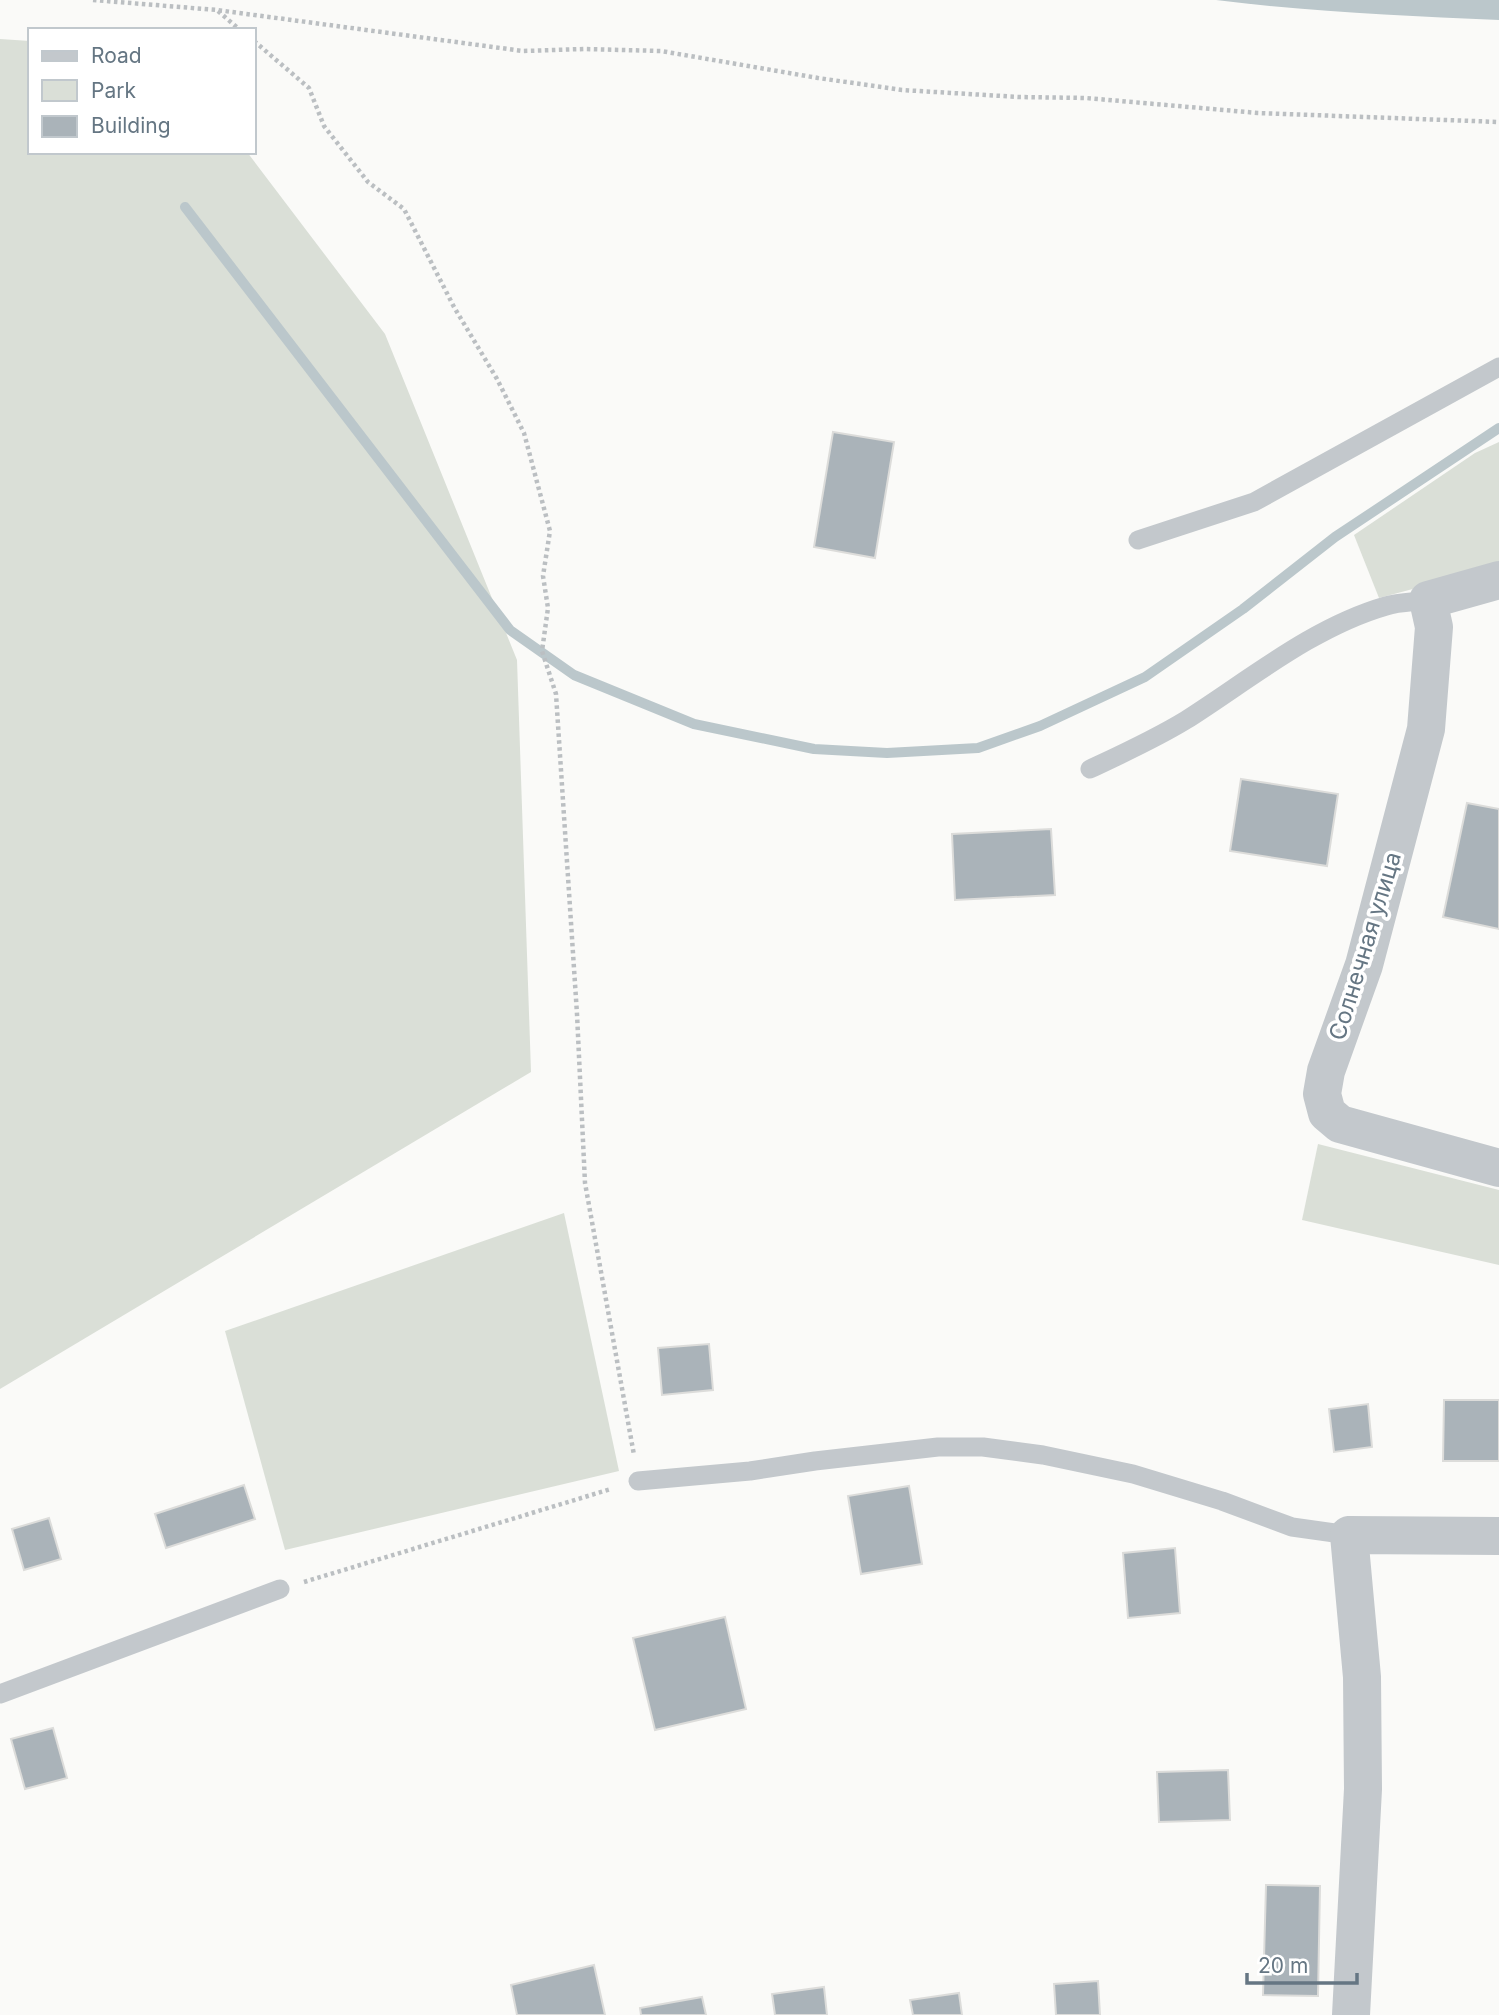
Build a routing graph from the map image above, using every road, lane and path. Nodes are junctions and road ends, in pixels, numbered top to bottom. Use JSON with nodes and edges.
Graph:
{"nodes":[{"id":1,"x":93,"y":0,"type":"edge"},
{"id":2,"x":217,"y":10,"type":"junction"},
{"id":3,"x":238,"y":28,"type":"edge"},
{"id":4,"x":256,"y":43,"type":"edge"},
{"id":5,"x":1499,"y":122,"type":"edge"},
{"id":6,"x":1499,"y":367,"type":"edge"},
{"id":7,"x":1138,"y":540,"type":"dead end"},
{"id":8,"x":1499,"y":580,"type":"edge"},
{"id":9,"x":1429,"y":600,"type":"junction"},
{"id":10,"x":1090,"y":769,"type":"dead end"},
{"id":11,"x":1499,"y":1168,"type":"edge"},
{"id":12,"x":638,"y":1480,"type":"junction"},
{"id":13,"x":1349,"y":1535,"type":"junction"},
{"id":14,"x":1499,"y":1536,"type":"edge"},
{"id":15,"x":280,"y":1589,"type":"joint"},
{"id":16,"x":0,"y":1694,"type":"edge"},
{"id":17,"x":1351,"y":2015,"type":"edge"}],
"edges":[{"from":1,"to":2,"type":"path"},
{"from":2,"to":3,"type":"path"},
{"from":2,"to":5,"type":"path"},
{"from":4,"to":12,"type":"path"},
{"from":6,"to":7,"type":"lane"},
{"from":8,"to":9,"type":"street"},
{"from":9,"to":10,"type":"lane"},
{"from":9,"to":11,"type":"street","name":"Солнечная улица"},
{"from":12,"to":13,"type":"lane"},
{"from":12,"to":15,"type":"path"},
{"from":13,"to":14,"type":"street"},
{"from":13,"to":17,"type":"street"},
{"from":15,"to":16,"type":"lane"}]}
